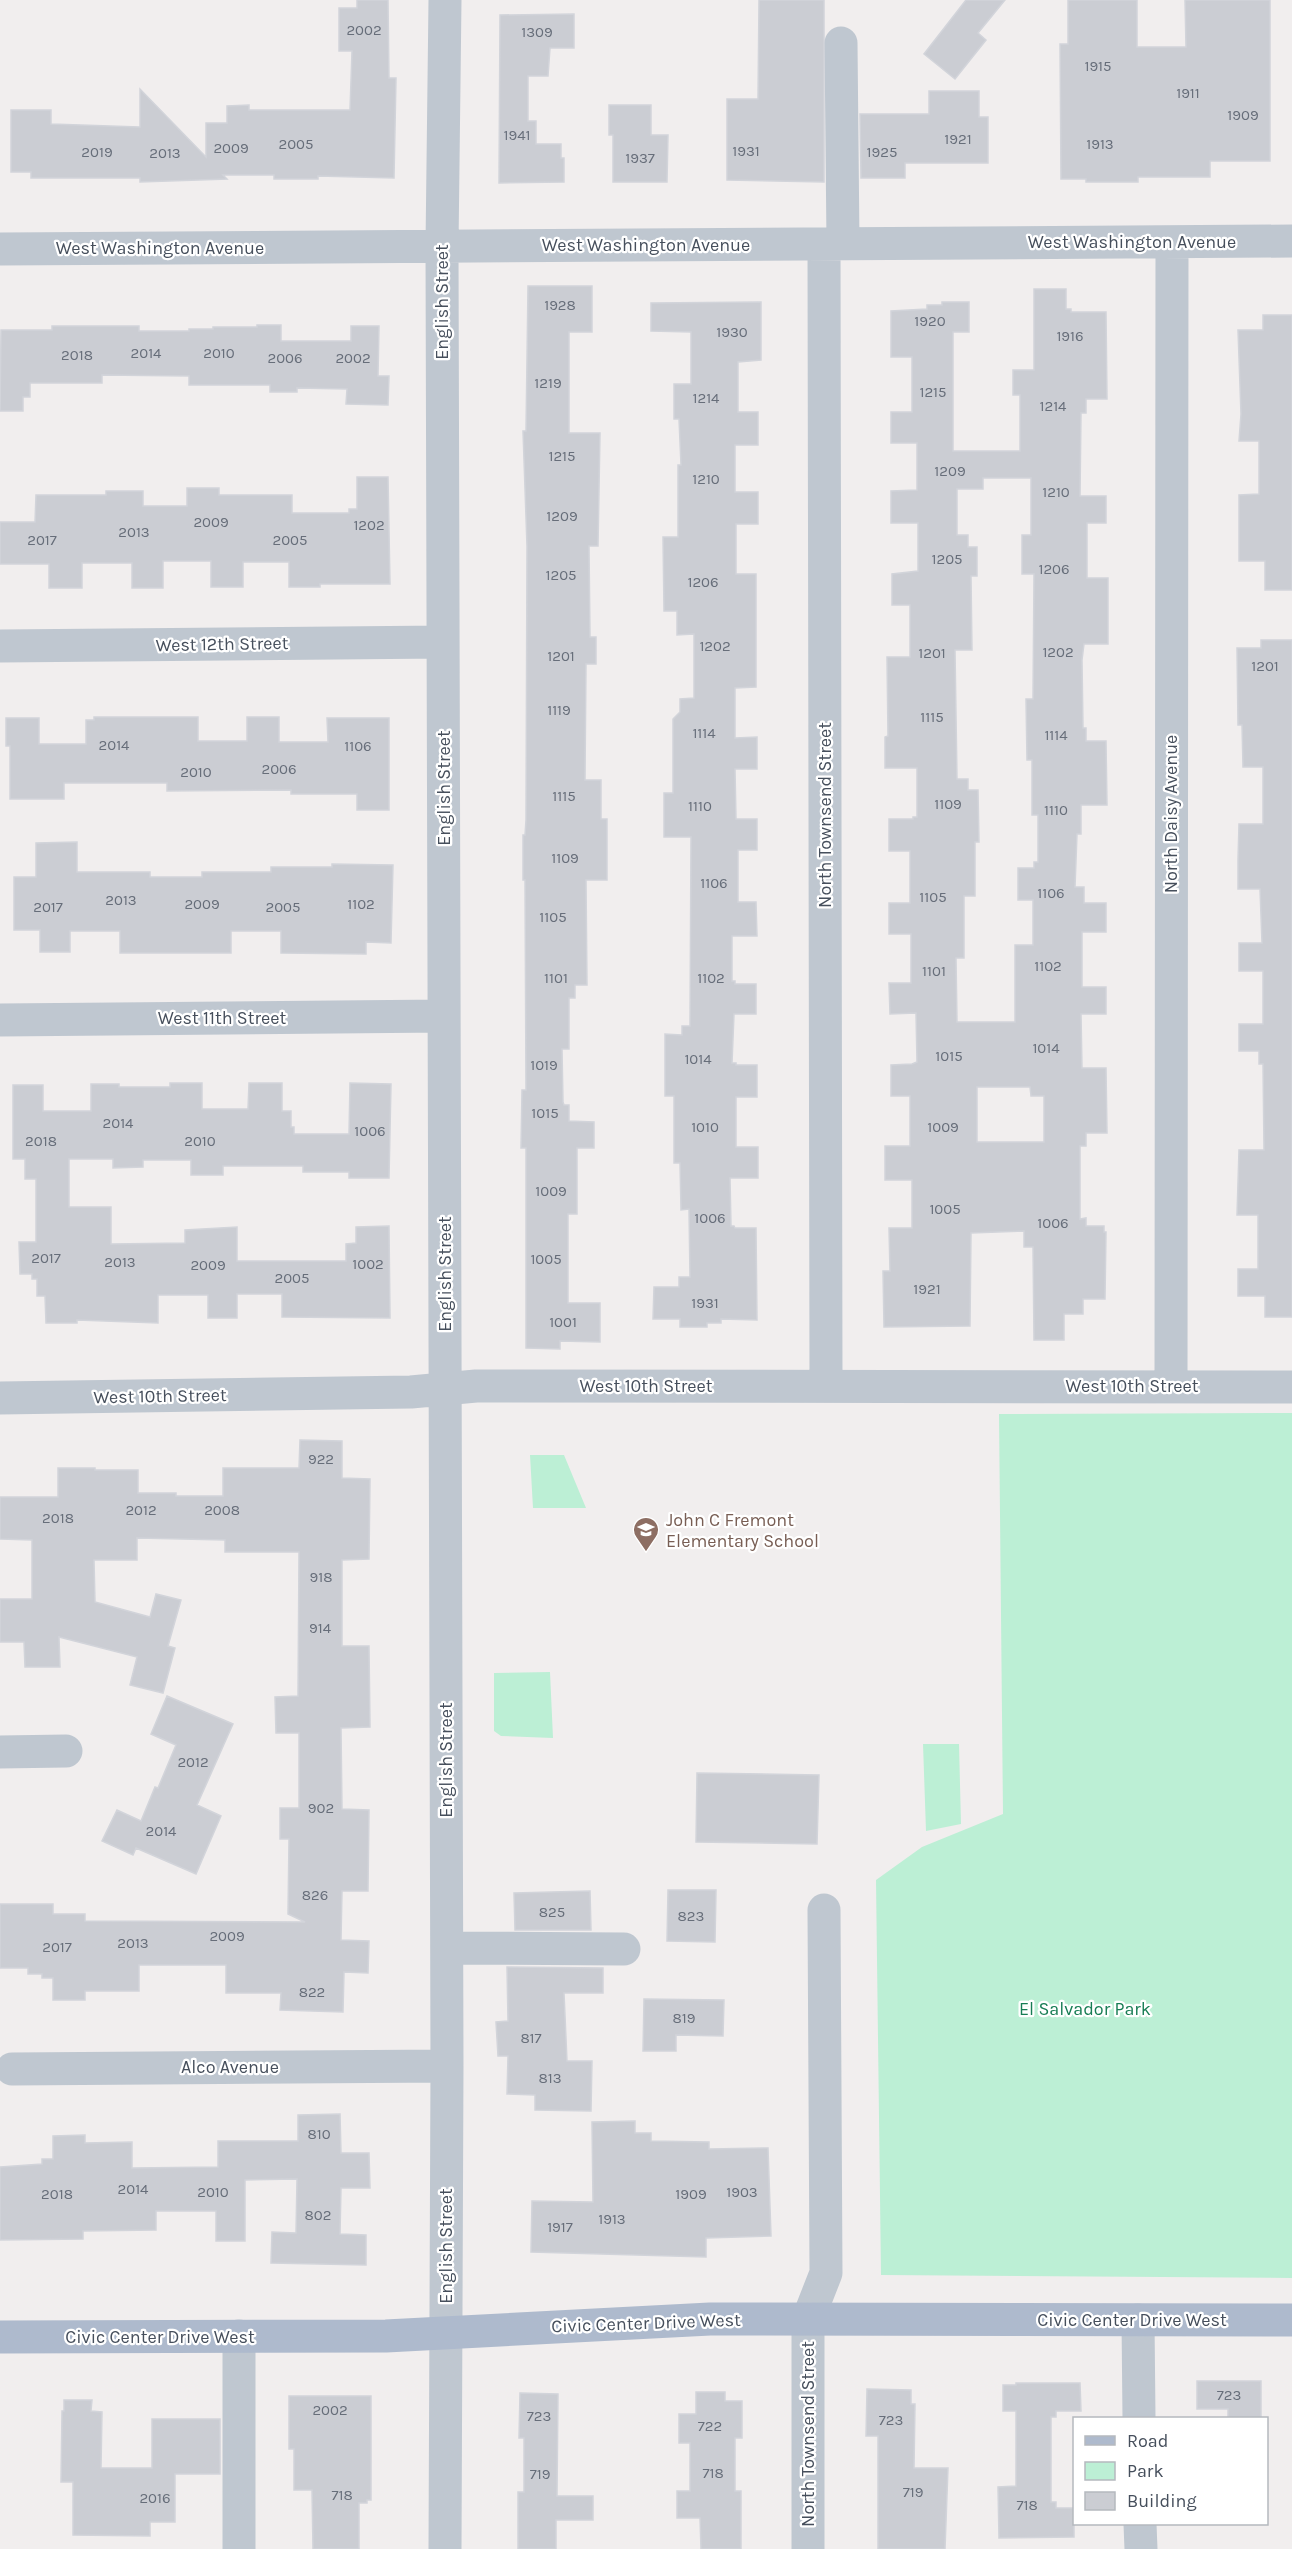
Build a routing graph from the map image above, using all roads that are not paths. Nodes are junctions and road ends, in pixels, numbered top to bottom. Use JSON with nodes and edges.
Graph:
{"nodes":[{"id":1,"x":445,"y":0,"type":"edge"},
{"id":2,"x":842,"y":43,"type":"dead end"},
{"id":3,"x":1292,"y":241,"type":"edge"},
{"id":4,"x":1172,"y":242,"type":"junction"},
{"id":5,"x":834,"y":244,"type":"junction"},
{"id":6,"x":442,"y":246,"type":"junction"},
{"id":7,"x":0,"y":249,"type":"edge"},
{"id":8,"x":443,"y":642,"type":"junction"},
{"id":9,"x":0,"y":646,"type":"edge"},
{"id":10,"x":444,"y":1016,"type":"junction"},
{"id":11,"x":0,"y":1020,"type":"edge"},
{"id":12,"x":826,"y":1386,"type":"junction"},
{"id":13,"x":1171,"y":1387,"type":"junction"},
{"id":14,"x":1292,"y":1387,"type":"edge"},
{"id":15,"x":445,"y":1389,"type":"junction"},
{"id":16,"x":0,"y":1398,"type":"edge"},
{"id":17,"x":0,"y":1752,"type":"edge"},
{"id":18,"x":66,"y":1752,"type":"dead end"},
{"id":19,"x":824,"y":1910,"type":"dead end"},
{"id":20,"x":447,"y":1948,"type":"junction"},
{"id":21,"x":624,"y":1949,"type":"dead end"},
{"id":22,"x":447,"y":2066,"type":"junction"},
{"id":23,"x":12,"y":2069,"type":"dead end"},
{"id":24,"x":808,"y":2319,"type":"junction"},
{"id":25,"x":1138,"y":2320,"type":"junction"},
{"id":26,"x":1292,"y":2320,"type":"edge"},
{"id":27,"x":445,"y":2333,"type":"junction"},
{"id":28,"x":240,"y":2336,"type":"junction"},
{"id":29,"x":0,"y":2337,"type":"edge"},
{"id":30,"x":1139,"y":2417,"type":"edge"},
{"id":31,"x":1140,"y":2525,"type":"edge"},
{"id":32,"x":239,"y":2549,"type":"edge"},
{"id":33,"x":445,"y":2549,"type":"edge"},
{"id":34,"x":808,"y":2549,"type":"edge"},
{"id":35,"x":1141,"y":2549,"type":"edge"}],
"edges":[{"from":1,"to":6,"type":"street","name":"English Street"},
{"from":2,"to":5,"type":"street","name":"North Townsend Street"},
{"from":3,"to":4,"type":"street","name":"West Washington Avenue"},
{"from":4,"to":5,"type":"street","name":"West Washington Avenue"},
{"from":4,"to":13,"type":"street","name":"North Daisy Avenue"},
{"from":5,"to":6,"type":"street","name":"West Washington Avenue"},
{"from":5,"to":12,"type":"street","name":"North Townsend Street"},
{"from":6,"to":7,"type":"street","name":"West Washington Avenue"},
{"from":6,"to":8,"type":"street","name":"English Street"},
{"from":8,"to":9,"type":"street","name":"West 12th Street"},
{"from":8,"to":10,"type":"street","name":"English Street"},
{"from":10,"to":11,"type":"street","name":"West 11th Street"},
{"from":10,"to":15,"type":"street","name":"English Street"},
{"from":12,"to":13,"type":"street","name":"West 10th Street"},
{"from":12,"to":15,"type":"street","name":"West 10th Street"},
{"from":13,"to":14,"type":"street","name":"West 10th Street"},
{"from":15,"to":16,"type":"street","name":"West 10th Street"},
{"from":15,"to":20,"type":"street","name":"English Street"},
{"from":17,"to":18,"type":"street"},
{"from":19,"to":24,"type":"street"},
{"from":20,"to":21,"type":"street"},
{"from":20,"to":22,"type":"street","name":"English Street"},
{"from":22,"to":23,"type":"street","name":"Alco Avenue"},
{"from":22,"to":27,"type":"street","name":"English Street"},
{"from":24,"to":25,"type":"main road","name":"Civic Center Drive West"},
{"from":24,"to":27,"type":"main road","name":"Civic Center Drive West"},
{"from":24,"to":34,"type":"street","name":"North Townsend Street"},
{"from":25,"to":26,"type":"main road","name":"Civic Center Drive West"},
{"from":25,"to":30,"type":"street"},
{"from":27,"to":28,"type":"main road","name":"Civic Center Drive West"},
{"from":27,"to":33,"type":"street","name":"English Street"},
{"from":28,"to":29,"type":"main road","name":"Civic Center Drive West"},
{"from":28,"to":32,"type":"street"},
{"from":31,"to":35,"type":"street"}]}
